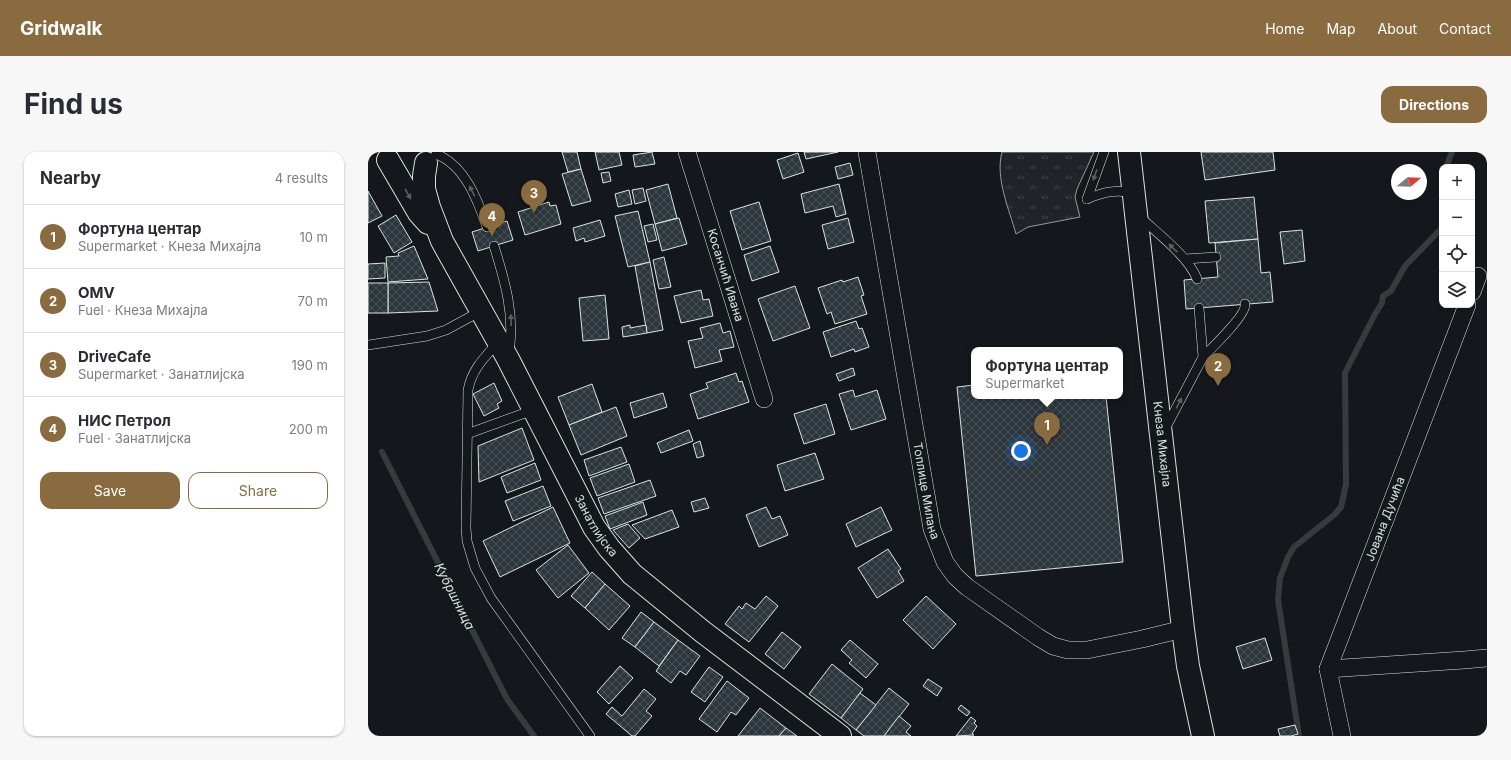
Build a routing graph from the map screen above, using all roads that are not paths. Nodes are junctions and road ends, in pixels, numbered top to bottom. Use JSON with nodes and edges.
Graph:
{"nodes":[{"id":1,"x":686,"y":152,"type":"edge"},
{"id":2,"x":867,"y":152,"type":"edge"},
{"id":3,"x":1104,"y":152,"type":"edge"},
{"id":4,"x":1129,"y":152,"type":"edge"},
{"id":5,"x":385,"y":156,"type":"edge"},
{"id":6,"x":433,"y":156,"type":"edge"},
{"id":7,"x":1135,"y":203,"type":"junction"},
{"id":8,"x":487,"y":227,"type":"dead end"},
{"id":9,"x":442,"y":241,"type":"junction"},
{"id":10,"x":494,"y":246,"type":"dead end"},
{"id":11,"x":1216,"y":257,"type":"dead end"},
{"id":12,"x":1185,"y":259,"type":"junction"},
{"id":13,"x":1478,"y":276,"type":"dead end"},
{"id":14,"x":1197,"y":278,"type":"dead end"},
{"id":15,"x":1475,"y":284,"type":"edge"},
{"id":16,"x":1245,"y":304,"type":"dead end"},
{"id":17,"x":1199,"y":308,"type":"dead end"},
{"id":18,"x":1466,"y":308,"type":"edge"},
{"id":19,"x":481,"y":311,"type":"junction"},
{"id":20,"x":368,"y":345,"type":"edge"},
{"id":21,"x":503,"y":350,"type":"junction"},
{"id":22,"x":1203,"y":357,"type":"junction"},
{"id":23,"x":764,"y":399,"type":"dead end"},
{"id":24,"x":533,"y":410,"type":"junction"},
{"id":25,"x":467,"y":434,"type":"junction"},
{"id":26,"x":1160,"y":438,"type":"junction"},
{"id":27,"x":1183,"y":629,"type":"junction"},
{"id":28,"x":1487,"y":658,"type":"edge"},
{"id":29,"x":1328,"y":669,"type":"junction"},
{"id":30,"x":590,"y":736,"type":"edge"},
{"id":31,"x":840,"y":736,"type":"edge"},
{"id":32,"x":1203,"y":736,"type":"edge"},
{"id":33,"x":1342,"y":736,"type":"edge"}],
"edges":[{"from":1,"to":23,"type":"street","name":"Косанчић Ивана"},
{"from":2,"to":27,"type":"street","name":"Топлице Милана"},
{"from":3,"to":7,"type":"lane","one_way":true},
{"from":4,"to":7,"type":"street","name":"Кнеза Михајла"},
{"from":5,"to":6,"type":"street"},
{"from":5,"to":9,"type":"street","name":"Занатлијска","one_way":true},
{"from":8,"to":6,"type":"lane","one_way":true},
{"from":6,"to":9,"type":"street","name":"Занатлијска"},
{"from":12,"to":7,"type":"lane","one_way":true},
{"from":7,"to":26,"type":"street","name":"Кнеза Михајла"},
{"from":9,"to":19,"type":"street","name":"Занатлијска"},
{"from":21,"to":10,"type":"lane","one_way":true},
{"from":11,"to":12,"type":"lane"},
{"from":12,"to":14,"type":"lane"},
{"from":13,"to":15,"type":"street"},
{"from":16,"to":22,"type":"lane"},
{"from":17,"to":22,"type":"lane"},
{"from":18,"to":29,"type":"street","name":"Јована Дучића"},
{"from":19,"to":20,"type":"lane"},
{"from":19,"to":21,"type":"street","name":"Занатлијска"},
{"from":21,"to":24,"type":"street","name":"Занатлијска"},
{"from":21,"to":25,"type":"lane"},
{"from":26,"to":22,"type":"lane","one_way":true},
{"from":24,"to":25,"type":"lane"},
{"from":24,"to":31,"type":"street","name":"Занатлијска"},
{"from":25,"to":30,"type":"lane"},
{"from":26,"to":27,"type":"street","name":"Кнеза Михајла"},
{"from":27,"to":32,"type":"street","name":"Кнеза Михајла"},
{"from":28,"to":29,"type":"street"},
{"from":29,"to":33,"type":"street"}]}
